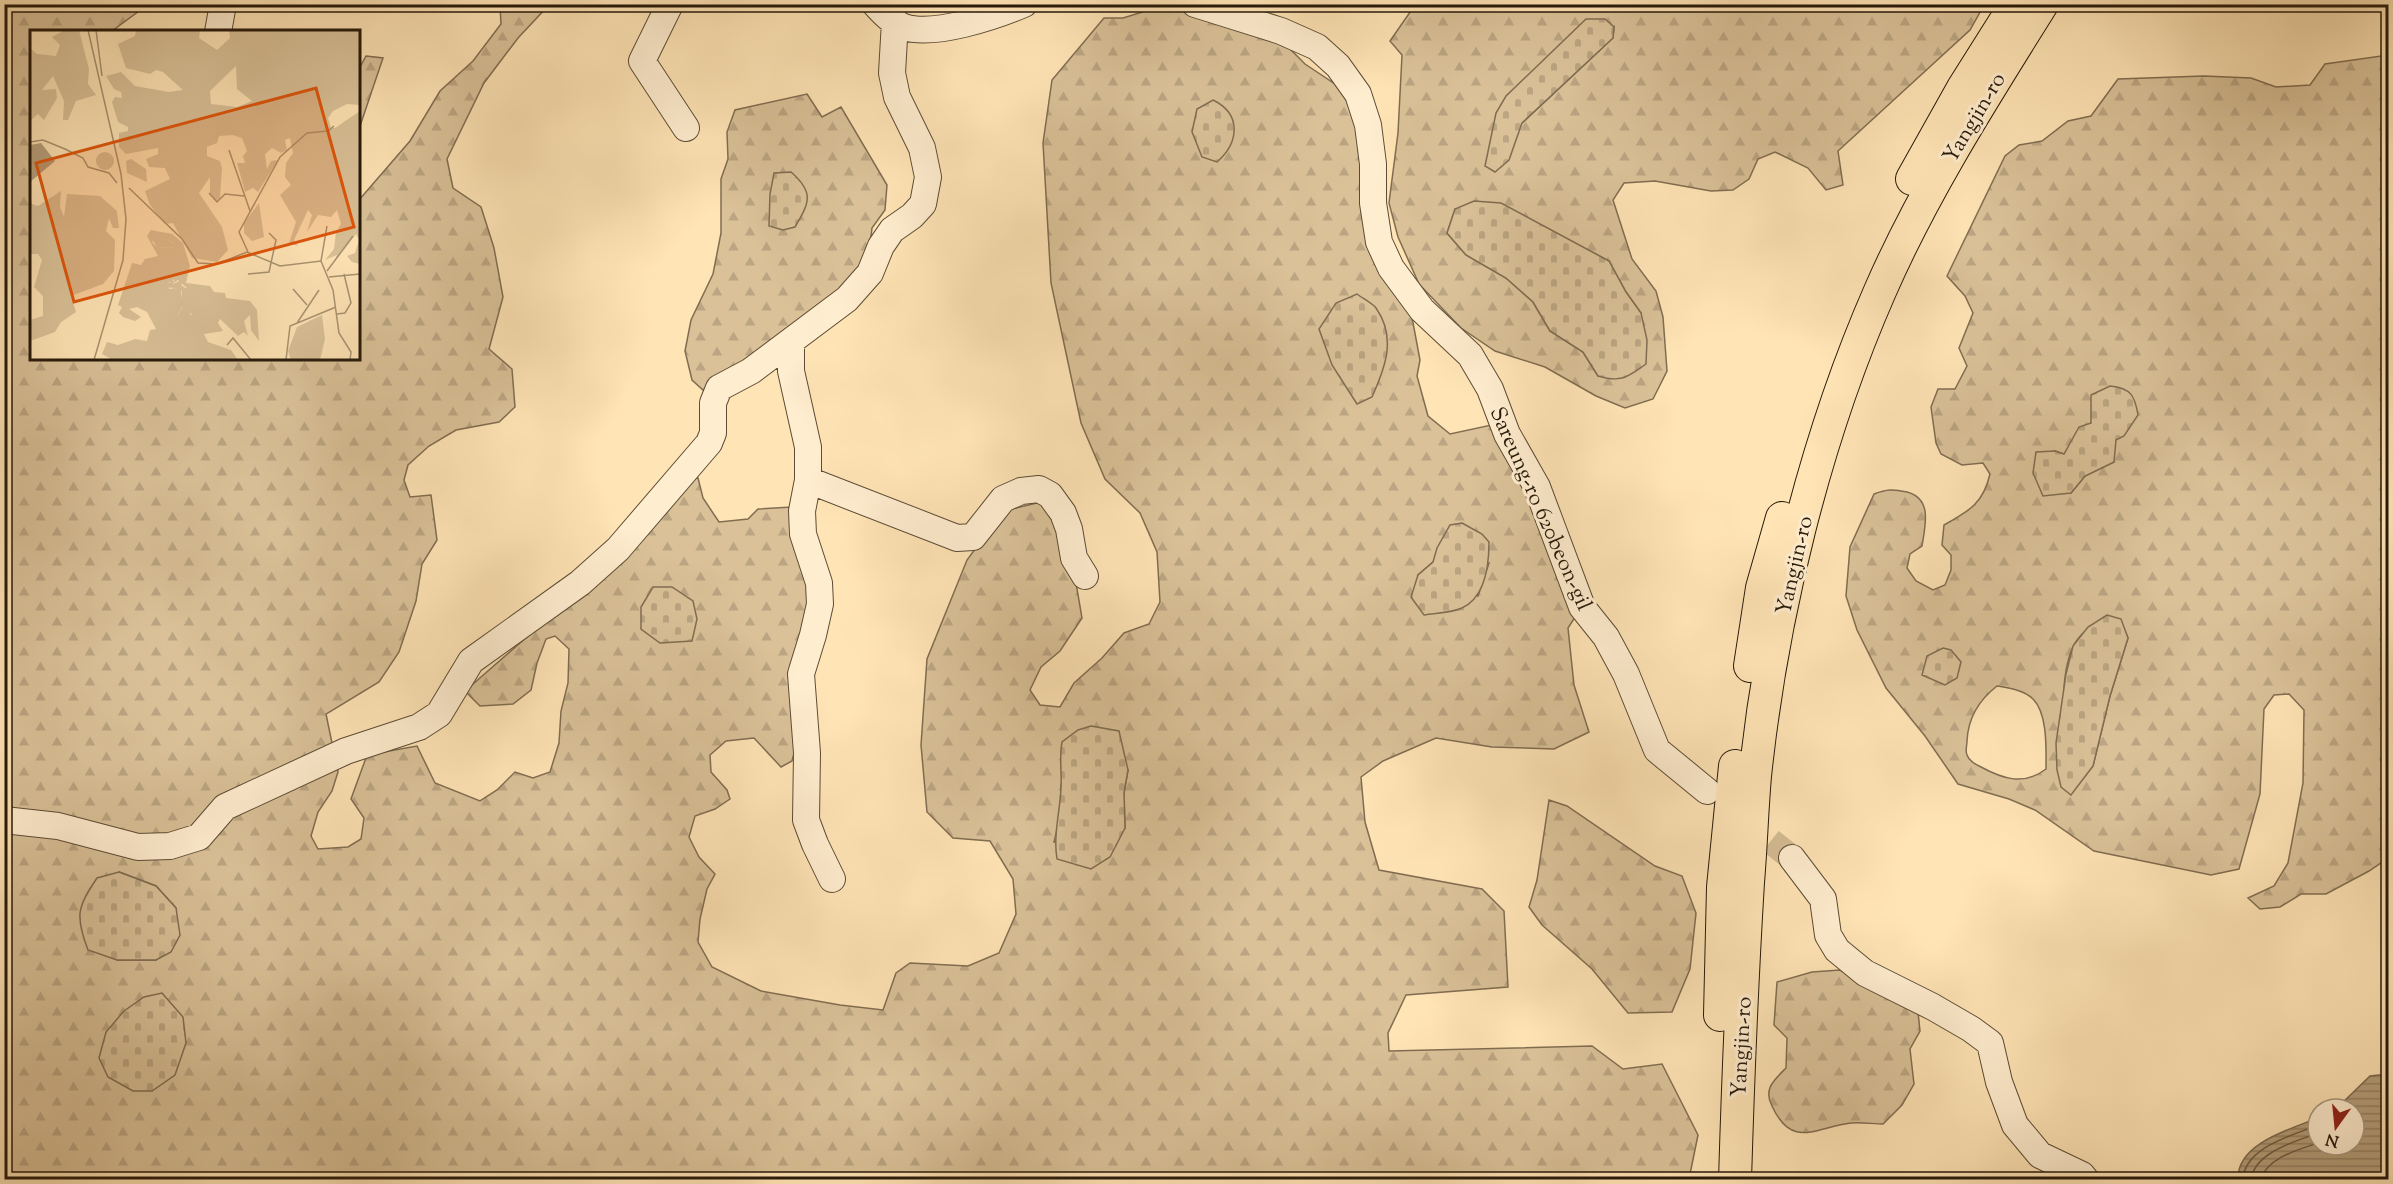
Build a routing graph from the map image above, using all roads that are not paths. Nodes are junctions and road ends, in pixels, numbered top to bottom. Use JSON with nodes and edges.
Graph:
{"nodes":[{"id":1,"x":223,"y":4,"type":"edge"},
{"id":2,"x":670,"y":4,"type":"edge"},
{"id":3,"x":874,"y":4,"type":"edge"},
{"id":4,"x":1024,"y":4,"type":"edge"},
{"id":5,"x":1195,"y":4,"type":"edge"},
{"id":6,"x":2016,"y":4,"type":"edge"},
{"id":7,"x":2042,"y":4,"type":"edge"},
{"id":8,"x":895,"y":21,"type":"junction"},
{"id":9,"x":218,"y":30,"type":"edge"},
{"id":10,"x":686,"y":128,"type":"dead end"},
{"id":11,"x":791,"y":342,"type":"junction"},
{"id":12,"x":808,"y":480,"type":"junction"},
{"id":13,"x":1085,"y":576,"type":"dead end"},
{"id":14,"x":1707,"y":791,"type":"dead end"},
{"id":15,"x":4,"y":820,"type":"edge"},
{"id":16,"x":1792,"y":858,"type":"tunnel mouth"},
{"id":17,"x":832,"y":879,"type":"dead end"},
{"id":18,"x":1715,"y":1179,"type":"edge"},
{"id":19,"x":1735,"y":1179,"type":"edge"},
{"id":20,"x":2086,"y":1179,"type":"edge"}],
"edges":[{"from":1,"to":9,"type":"street"},
{"from":2,"to":10,"type":"street"},
{"from":3,"to":8,"type":"street"},
{"from":4,"to":8,"type":"street"},
{"from":5,"to":14,"type":"street","name":"Sareung-ro 620beon-gil"},
{"from":6,"to":18,"type":"main road","name":"Yangjin-ro"},
{"from":7,"to":19,"type":"main road","name":"Yangjin-ro"},
{"from":8,"to":11,"type":"street"},
{"from":11,"to":12,"type":"street"},
{"from":11,"to":15,"type":"street"},
{"from":12,"to":13,"type":"street"},
{"from":12,"to":17,"type":"street"},
{"from":16,"to":20,"type":"street"}]}
